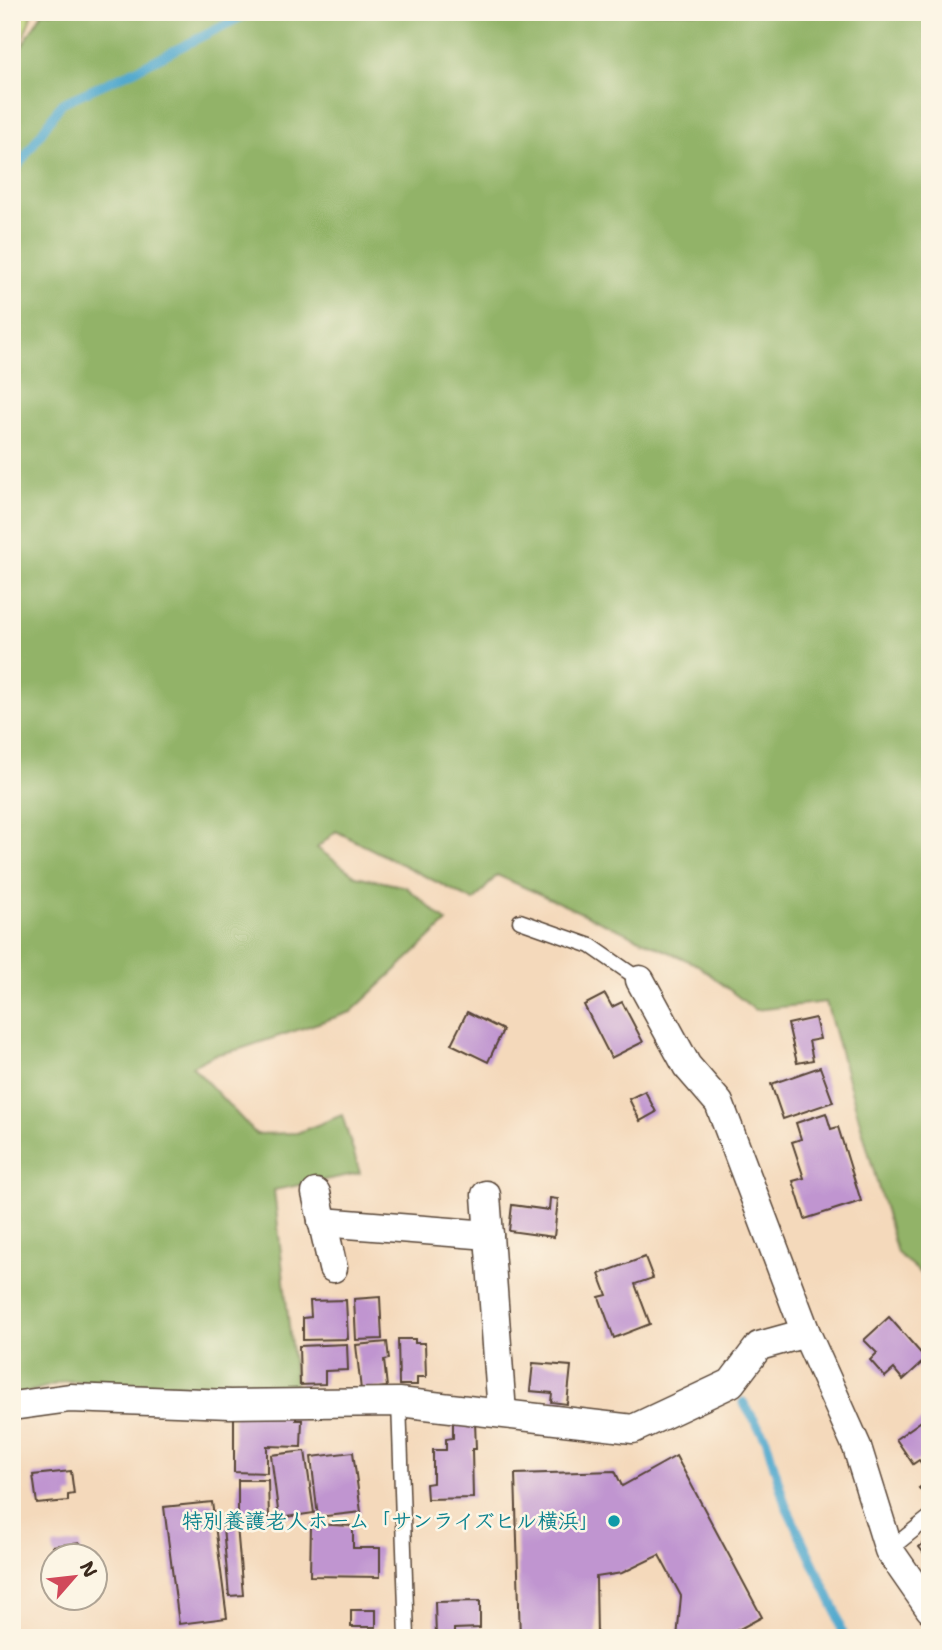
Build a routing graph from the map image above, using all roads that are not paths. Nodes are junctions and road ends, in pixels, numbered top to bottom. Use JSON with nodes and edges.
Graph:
{"nodes":[{"id":1,"x":520,"y":921,"type":"dead end"},
{"id":2,"x":640,"y":979,"type":"joint"},
{"id":3,"x":316,"y":1193,"type":"dead end"},
{"id":4,"x":486,"y":1195,"type":"dead end"},
{"id":5,"x":322,"y":1222,"type":"junction"},
{"id":6,"x":489,"y":1235,"type":"junction"},
{"id":7,"x":333,"y":1268,"type":"dead end"},
{"id":8,"x":806,"y":1333,"type":"junction"},
{"id":9,"x":399,"y":1402,"type":"junction"},
{"id":10,"x":12,"y":1406,"type":"edge"},
{"id":11,"x":502,"y":1413,"type":"junction"},
{"id":12,"x":930,"y":1517,"type":"edge"},
{"id":13,"x":889,"y":1550,"type":"junction"},
{"id":14,"x":930,"y":1609,"type":"edge"},
{"id":15,"x":407,"y":1638,"type":"edge"}],
"edges":[{"from":1,"to":2,"type":"lane"},
{"from":2,"to":8,"type":"street"},
{"from":3,"to":5,"type":"street"},
{"from":4,"to":6,"type":"street"},
{"from":5,"to":6,"type":"street"},
{"from":5,"to":7,"type":"street"},
{"from":6,"to":11,"type":"street"},
{"from":8,"to":11,"type":"street"},
{"from":8,"to":13,"type":"street"},
{"from":9,"to":10,"type":"street"},
{"from":9,"to":11,"type":"street"},
{"from":9,"to":15,"type":"lane"},
{"from":12,"to":13,"type":"lane"},
{"from":13,"to":14,"type":"street"}]}
